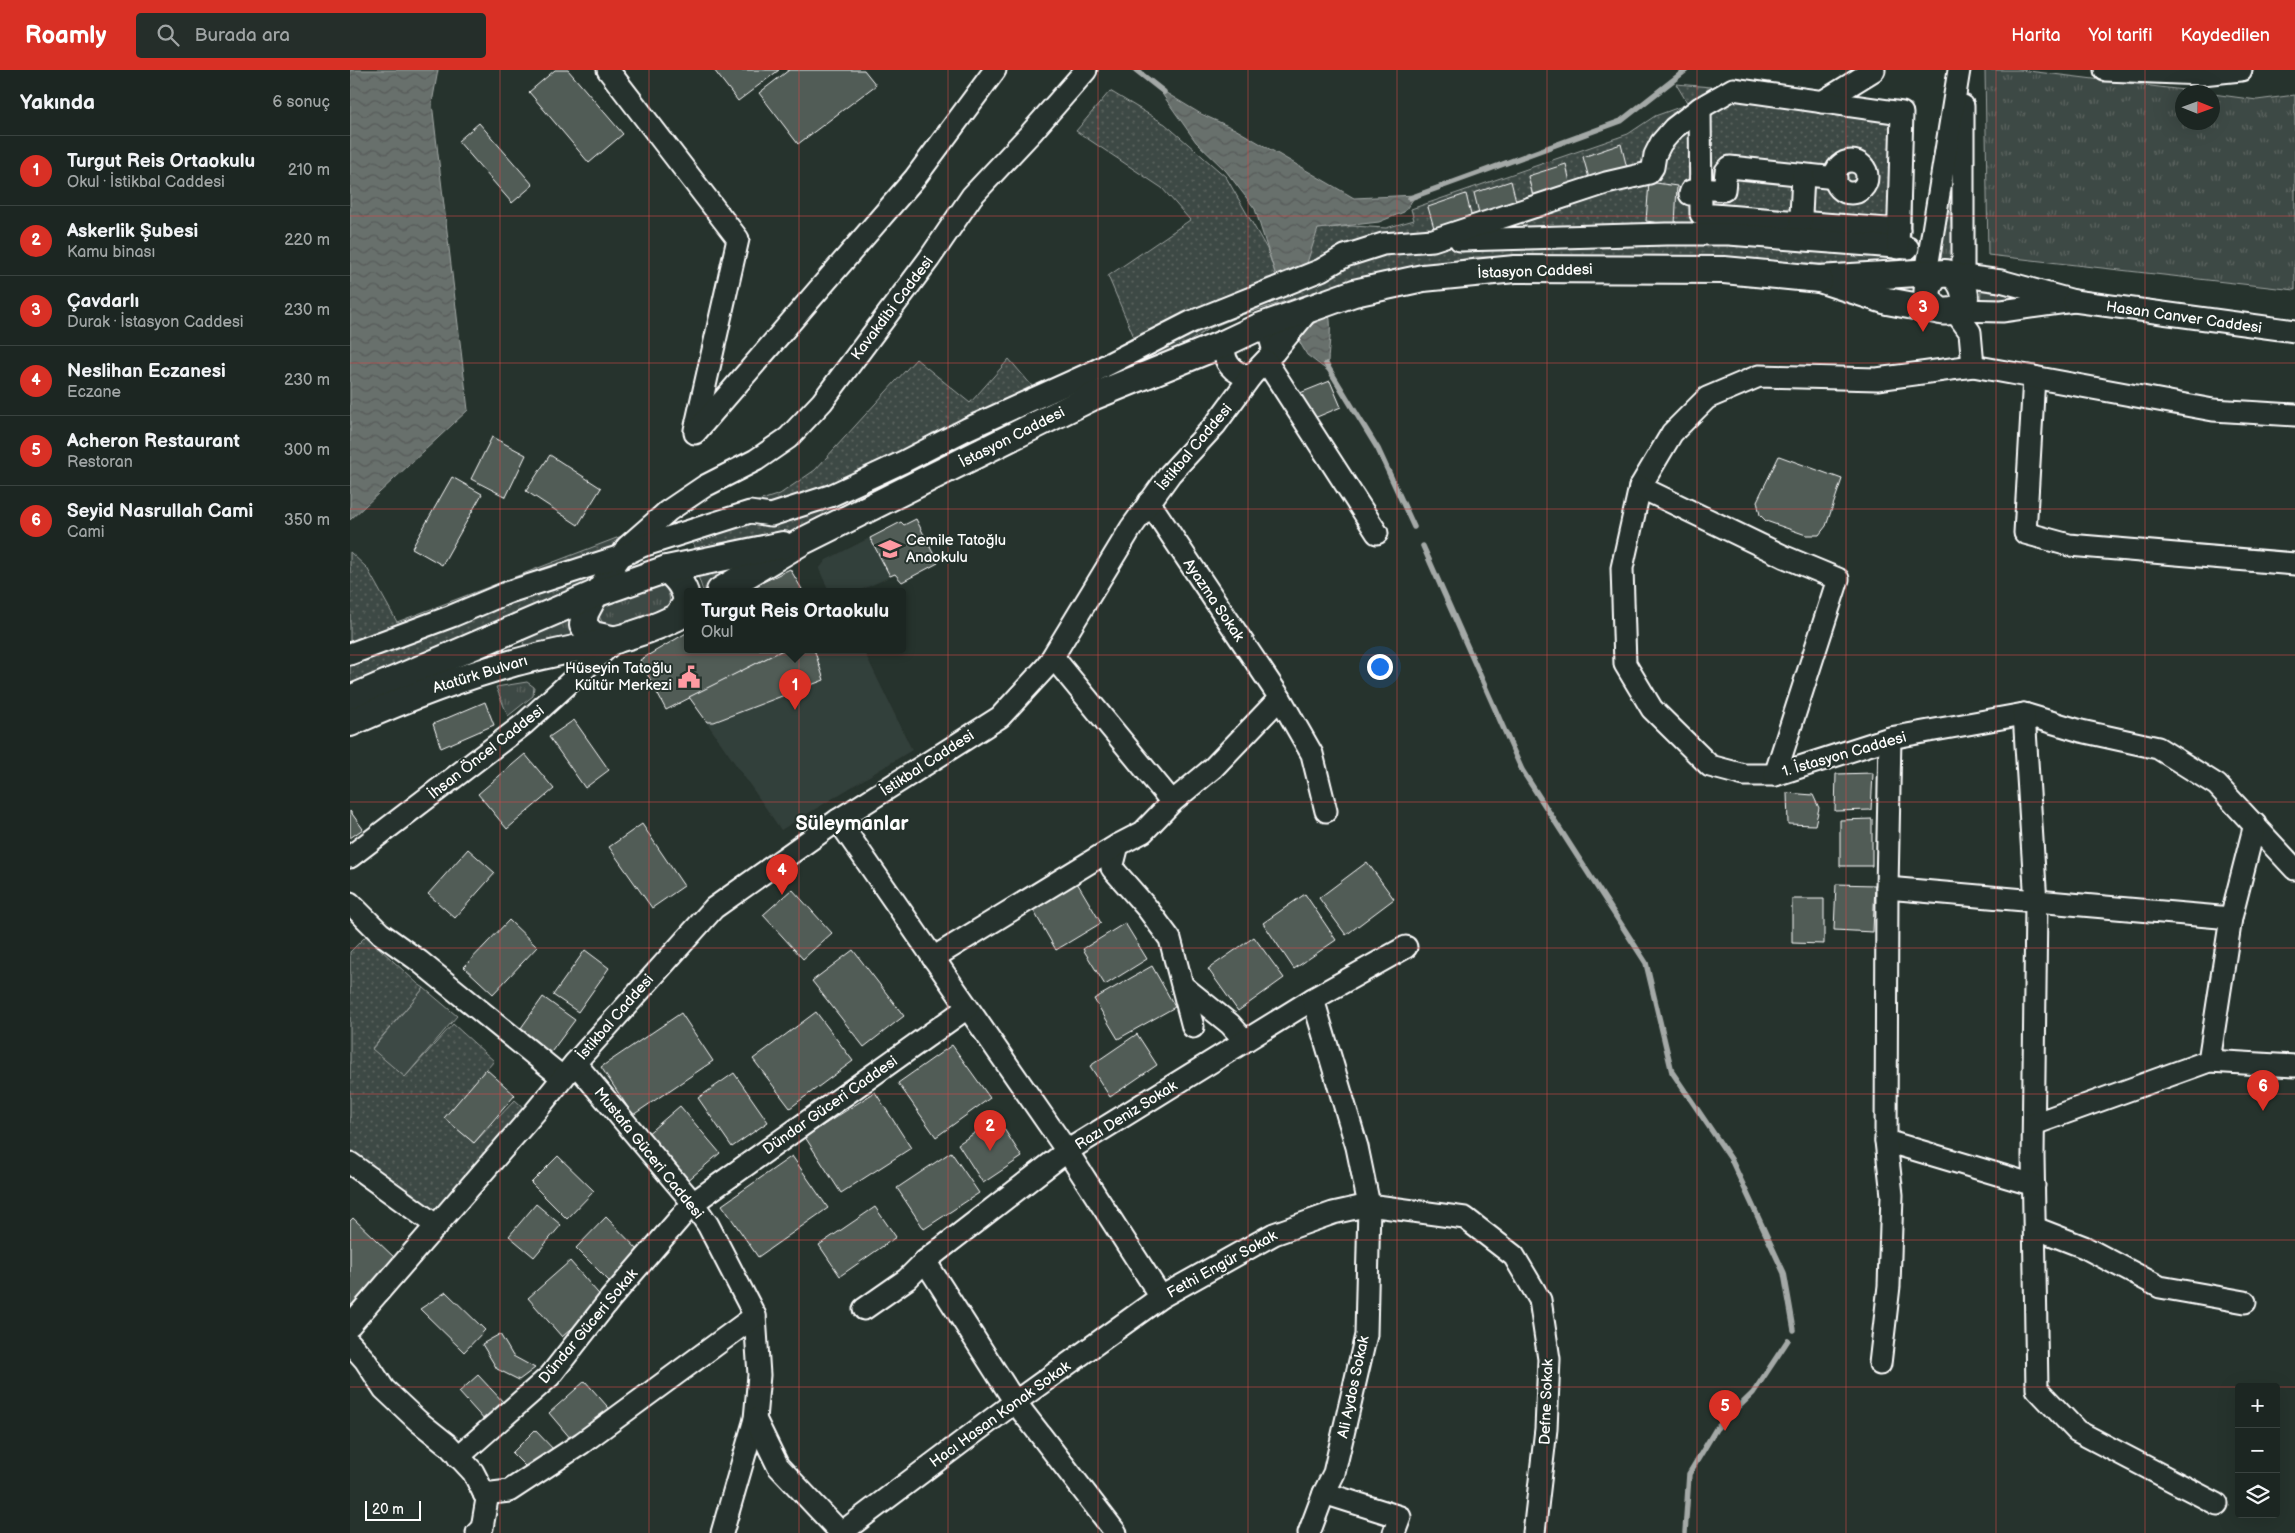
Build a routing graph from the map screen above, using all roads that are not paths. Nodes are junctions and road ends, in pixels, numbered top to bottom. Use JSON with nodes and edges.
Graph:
{"nodes":[{"id":1,"x":608,"y":70,"type":"edge"},
{"id":2,"x":995,"y":70,"type":"edge"},
{"id":3,"x":1086,"y":70,"type":"edge"},
{"id":4,"x":1874,"y":70,"type":"edge"},
{"id":5,"x":1960,"y":70,"type":"edge"},
{"id":6,"x":2105,"y":70,"type":"edge"},
{"id":7,"x":2242,"y":70,"type":"edge"},
{"id":8,"x":1822,"y":102,"type":"junction"},
{"id":9,"x":1700,"y":108,"type":"junction"},
{"id":10,"x":1803,"y":175,"type":"junction"},
{"id":11,"x":1900,"y":178,"type":"junction"},
{"id":12,"x":1702,"y":188,"type":"junction"},
{"id":13,"x":1801,"y":232,"type":"junction"},
{"id":14,"x":1687,"y":234,"type":"junction"},
{"id":15,"x":1420,"y":242,"type":"junction"},
{"id":16,"x":1945,"y":275,"type":"junction"},
{"id":17,"x":1820,"y":279,"type":"junction"},
{"id":18,"x":2074,"y":301,"type":"junction"},
{"id":19,"x":1310,"y":308,"type":"junction"},
{"id":20,"x":1947,"y":311,"type":"junction"},
{"id":21,"x":1259,"y":327,"type":"junction"},
{"id":22,"x":2295,"y":331,"type":"edge"},
{"id":23,"x":1225,"y":343,"type":"junction"},
{"id":24,"x":1270,"y":356,"type":"junction"},
{"id":25,"x":1973,"y":366,"type":"junction"},
{"id":26,"x":1251,"y":376,"type":"junction"},
{"id":27,"x":2034,"y":377,"type":"junction"},
{"id":28,"x":2295,"y":415,"type":"edge"},
{"id":29,"x":1640,"y":487,"type":"junction"},
{"id":30,"x":1149,"y":502,"type":"junction"},
{"id":31,"x":668,"y":511,"type":"junction"},
{"id":32,"x":1377,"y":532,"type":"dead end"},
{"id":33,"x":666,"y":539,"type":"junction"},
{"id":34,"x":803,"y":541,"type":"junction"},
{"id":35,"x":615,"y":557,"type":"junction"},
{"id":36,"x":2295,"y":564,"type":"edge"},
{"id":37,"x":667,"y":569,"type":"junction"},
{"id":38,"x":684,"y":588,"type":"edge"},
{"id":39,"x":725,"y":588,"type":"edge"},
{"id":40,"x":595,"y":594,"type":"junction"},
{"id":41,"x":682,"y":614,"type":"edge"},
{"id":42,"x":616,"y":640,"type":"junction"},
{"id":43,"x":350,"y":654,"type":"edge"},
{"id":44,"x":1053,"y":657,"type":"junction"},
{"id":45,"x":350,"y":669,"type":"edge"},
{"id":46,"x":1280,"y":698,"type":"junction"},
{"id":47,"x":350,"y":699,"type":"edge"},
{"id":48,"x":2024,"y":714,"type":"junction"},
{"id":49,"x":350,"y":723,"type":"edge"},
{"id":50,"x":1890,"y":738,"type":"junction"},
{"id":51,"x":1775,"y":774,"type":"junction"},
{"id":52,"x":1172,"y":802,"type":"junction"},
{"id":53,"x":1326,"y":811,"type":"dead end"},
{"id":54,"x":838,"y":820,"type":"junction"},
{"id":55,"x":2255,"y":824,"type":"junction"},
{"id":56,"x":1118,"y":845,"type":"junction"},
{"id":57,"x":350,"y":857,"type":"edge"},
{"id":58,"x":2295,"y":869,"type":"edge"},
{"id":59,"x":1887,"y":888,"type":"junction"},
{"id":60,"x":350,"y":903,"type":"edge"},
{"id":61,"x":2036,"y":903,"type":"junction"},
{"id":62,"x":2231,"y":918,"type":"junction"},
{"id":63,"x":1406,"y":947,"type":"dead end"},
{"id":64,"x":933,"y":958,"type":"junction"},
{"id":65,"x":1184,"y":987,"type":"junction"},
{"id":66,"x":1313,"y":999,"type":"junction"},
{"id":67,"x":967,"y":1008,"type":"junction"},
{"id":68,"x":1193,"y":1027,"type":"dead end"},
{"id":69,"x":1245,"y":1041,"type":"junction"},
{"id":70,"x":2209,"y":1061,"type":"junction"},
{"id":71,"x":2295,"y":1066,"type":"edge"},
{"id":72,"x":569,"y":1070,"type":"junction"},
{"id":73,"x":2034,"y":1124,"type":"junction"},
{"id":74,"x":1886,"y":1141,"type":"junction"},
{"id":75,"x":1067,"y":1151,"type":"junction"},
{"id":76,"x":350,"y":1163,"type":"edge"},
{"id":77,"x":2034,"y":1185,"type":"junction"},
{"id":78,"x":693,"y":1203,"type":"junction"},
{"id":79,"x":1369,"y":1205,"type":"junction"},
{"id":80,"x":437,"y":1226,"type":"junction"},
{"id":81,"x":2035,"y":1228,"type":"junction"},
{"id":82,"x":925,"y":1261,"type":"junction"},
{"id":83,"x":1161,"y":1297,"type":"junction"},
{"id":84,"x":2245,"y":1302,"type":"dead end"},
{"id":85,"x":864,"y":1309,"type":"dead end"},
{"id":86,"x":755,"y":1316,"type":"junction"},
{"id":87,"x":350,"y":1325,"type":"edge"},
{"id":88,"x":350,"y":1344,"type":"edge"},
{"id":89,"x":1880,"y":1364,"type":"dead end"},
{"id":90,"x":1015,"y":1402,"type":"junction"},
{"id":91,"x":755,"y":1419,"type":"junction"},
{"id":92,"x":458,"y":1457,"type":"junction"},
{"id":93,"x":1324,"y":1493,"type":"junction"},
{"id":94,"x":484,"y":1494,"type":"junction"},
{"id":95,"x":2218,"y":1504,"type":"dead end"},
{"id":96,"x":477,"y":1533,"type":"edge"},
{"id":97,"x":722,"y":1533,"type":"edge"},
{"id":98,"x":841,"y":1533,"type":"edge"},
{"id":99,"x":1116,"y":1533,"type":"edge"},
{"id":100,"x":1309,"y":1533,"type":"edge"},
{"id":101,"x":1394,"y":1533,"type":"edge"},
{"id":102,"x":1534,"y":1533,"type":"edge"}],
"edges":[{"from":1,"to":2,"type":"street"},
{"from":3,"to":31,"type":"street","name":"Kavakdibi Caddesi"},
{"from":4,"to":8,"type":"street"},
{"from":5,"to":16,"type":"street"},
{"from":5,"to":16,"type":"street"},
{"from":6,"to":7,"type":"street"},
{"from":8,"to":9,"type":"street"},
{"from":8,"to":11,"type":"street"},
{"from":9,"to":12,"type":"street"},
{"from":9,"to":15,"type":"street"},
{"from":10,"to":11,"type":"street"},
{"from":10,"to":12,"type":"street"},
{"from":10,"to":13,"type":"street"},
{"from":11,"to":13,"type":"street"},
{"from":12,"to":13,"type":"street"},
{"from":12,"to":14,"type":"street"},
{"from":13,"to":14,"type":"street"},
{"from":14,"to":15,"type":"street"},
{"from":15,"to":33,"type":"street"},
{"from":16,"to":17,"type":"main road","name":"İstasyon Caddesi"},
{"from":16,"to":18,"type":"street","name":"Hasan Canver Caddesi"},
{"from":16,"to":20,"type":"main road"},
{"from":17,"to":19,"type":"main road","name":"İstasyon Caddesi"},
{"from":17,"to":20,"type":"main road","name":"İstasyon Caddesi"},
{"from":18,"to":20,"type":"street","name":"Hasan Canver Caddesi"},
{"from":18,"to":22,"type":"street","name":"Hasan Canver Caddesi"},
{"from":19,"to":21,"type":"main road","name":"İstasyon Caddesi"},
{"from":19,"to":24,"type":"street","name":"İstikbal Caddesi"},
{"from":20,"to":25,"type":"street"},
{"from":21,"to":23,"type":"main road"},
{"from":21,"to":24,"type":"street"},
{"from":23,"to":26,"type":"street"},
{"from":23,"to":34,"type":"main road","name":"İstasyon Caddesi"},
{"from":24,"to":26,"type":"street","name":"İstikbal Caddesi"},
{"from":24,"to":32,"type":"street"},
{"from":25,"to":27,"type":"street","name":"1. İstasyon Caddesi"},
{"from":25,"to":29,"type":"street","name":"1. İstasyon Caddesi"},
{"from":26,"to":30,"type":"street","name":"İstikbal Caddesi"},
{"from":27,"to":28,"type":"street","name":"1. İstasyon Caddesi"},
{"from":27,"to":36,"type":"street"},
{"from":29,"to":51,"type":"street","name":"1. İstasyon Caddesi"},
{"from":29,"to":51,"type":"street"},
{"from":30,"to":44,"type":"street","name":"İstikbal Caddesi"},
{"from":30,"to":46,"type":"street","name":"Ayazma Sokak"},
{"from":31,"to":33,"type":"street"},
{"from":31,"to":35,"type":"street","name":"Kavakdibi Caddesi"},
{"from":33,"to":35,"type":"street"},
{"from":33,"to":37,"type":"street"},
{"from":34,"to":37,"type":"main road","name":"İstasyon Caddesi"},
{"from":34,"to":39,"type":"main road","name":"İstasyon Caddesi"},
{"from":35,"to":40,"type":"street","name":"Kavakdibi Caddesi"},
{"from":35,"to":43,"type":"street"},
{"from":35,"to":45,"type":"street"},
{"from":37,"to":38,"type":"main road","name":"Atatürk Bulvarı"},
{"from":37,"to":40,"type":"main road","name":"Atatürk Bulvarı"},
{"from":40,"to":42,"type":"main road"},
{"from":40,"to":47,"type":"main road","name":"Atatürk Bulvarı"},
{"from":41,"to":42,"type":"main road","name":"Atatürk Bulvarı"},
{"from":42,"to":49,"type":"main road","name":"Atatürk Bulvarı"},
{"from":42,"to":57,"type":"street","name":"İhsan Öncel Caddesi"},
{"from":44,"to":52,"type":"street"},
{"from":44,"to":54,"type":"street","name":"İstikbal Caddesi"},
{"from":46,"to":52,"type":"street"},
{"from":46,"to":53,"type":"street","name":"Ayazma Sokak"},
{"from":48,"to":50,"type":"street","name":"1. İstasyon Caddesi"},
{"from":48,"to":55,"type":"street","name":"1. İstasyon Caddesi"},
{"from":48,"to":61,"type":"street"},
{"from":50,"to":51,"type":"street","name":"1. İstasyon Caddesi"},
{"from":50,"to":59,"type":"street"},
{"from":52,"to":56,"type":"street"},
{"from":54,"to":64,"type":"street"},
{"from":54,"to":72,"type":"street","name":"İstikbal Caddesi"},
{"from":55,"to":58,"type":"street","name":"1. İstasyon Caddesi"},
{"from":55,"to":62,"type":"street"},
{"from":56,"to":64,"type":"street"},
{"from":56,"to":65,"type":"street"},
{"from":59,"to":61,"type":"street"},
{"from":59,"to":74,"type":"street"},
{"from":60,"to":72,"type":"street","name":"Mustafa Güceri Caddesi"},
{"from":61,"to":62,"type":"street"},
{"from":61,"to":73,"type":"street"},
{"from":62,"to":70,"type":"street"},
{"from":63,"to":66,"type":"street","name":"Razı Deniz Sokak"},
{"from":64,"to":67,"type":"street"},
{"from":65,"to":68,"type":"street"},
{"from":65,"to":69,"type":"street"},
{"from":66,"to":69,"type":"street","name":"Razı Deniz Sokak"},
{"from":66,"to":79,"type":"street","name":"Ali Aydos Sokak"},
{"from":67,"to":75,"type":"street"},
{"from":67,"to":78,"type":"street","name":"Dündar Güceri Caddesi"},
{"from":69,"to":75,"type":"street","name":"Razı Deniz Sokak"},
{"from":70,"to":71,"type":"street"},
{"from":70,"to":73,"type":"street"},
{"from":72,"to":78,"type":"street","name":"Mustafa Güceri Caddesi"},
{"from":72,"to":80,"type":"street","name":"İstikbal Caddesi"},
{"from":73,"to":77,"type":"street"},
{"from":74,"to":77,"type":"street"},
{"from":74,"to":89,"type":"street"},
{"from":75,"to":82,"type":"street","name":"Razı Deniz Sokak"},
{"from":75,"to":83,"type":"street"},
{"from":76,"to":80,"type":"street"},
{"from":77,"to":81,"type":"street"},
{"from":78,"to":86,"type":"street","name":"Mustafa Güceri Caddesi"},
{"from":78,"to":92,"type":"street","name":"Dündar Güceri Sokak"},
{"from":79,"to":83,"type":"street","name":"Fethi Engür Sokak"},
{"from":79,"to":93,"type":"street","name":"Ali Aydos Sokak"},
{"from":79,"to":102,"type":"street","name":"Defne Sokak"},
{"from":80,"to":87,"type":"street","name":"İstikbal Caddesi"},
{"from":81,"to":84,"type":"street"},
{"from":81,"to":95,"type":"street"},
{"from":82,"to":85,"type":"street","name":"Razı Deniz Sokak"},
{"from":82,"to":90,"type":"street"},
{"from":83,"to":90,"type":"street","name":"Hacı Hasan Konak Sokak"},
{"from":86,"to":91,"type":"street","name":"Mustafa Güceri Caddesi"},
{"from":86,"to":94,"type":"street"},
{"from":88,"to":92,"type":"street"},
{"from":90,"to":98,"type":"street","name":"Hacı Hasan Konak Sokak"},
{"from":90,"to":99,"type":"street"},
{"from":91,"to":97,"type":"street","name":"Mustafa Güceri Caddesi"},
{"from":91,"to":98,"type":"street"},
{"from":92,"to":94,"type":"street"},
{"from":93,"to":100,"type":"street","name":"Ali Aydos Sokak"},
{"from":93,"to":101,"type":"street"},
{"from":94,"to":96,"type":"street"}]}
